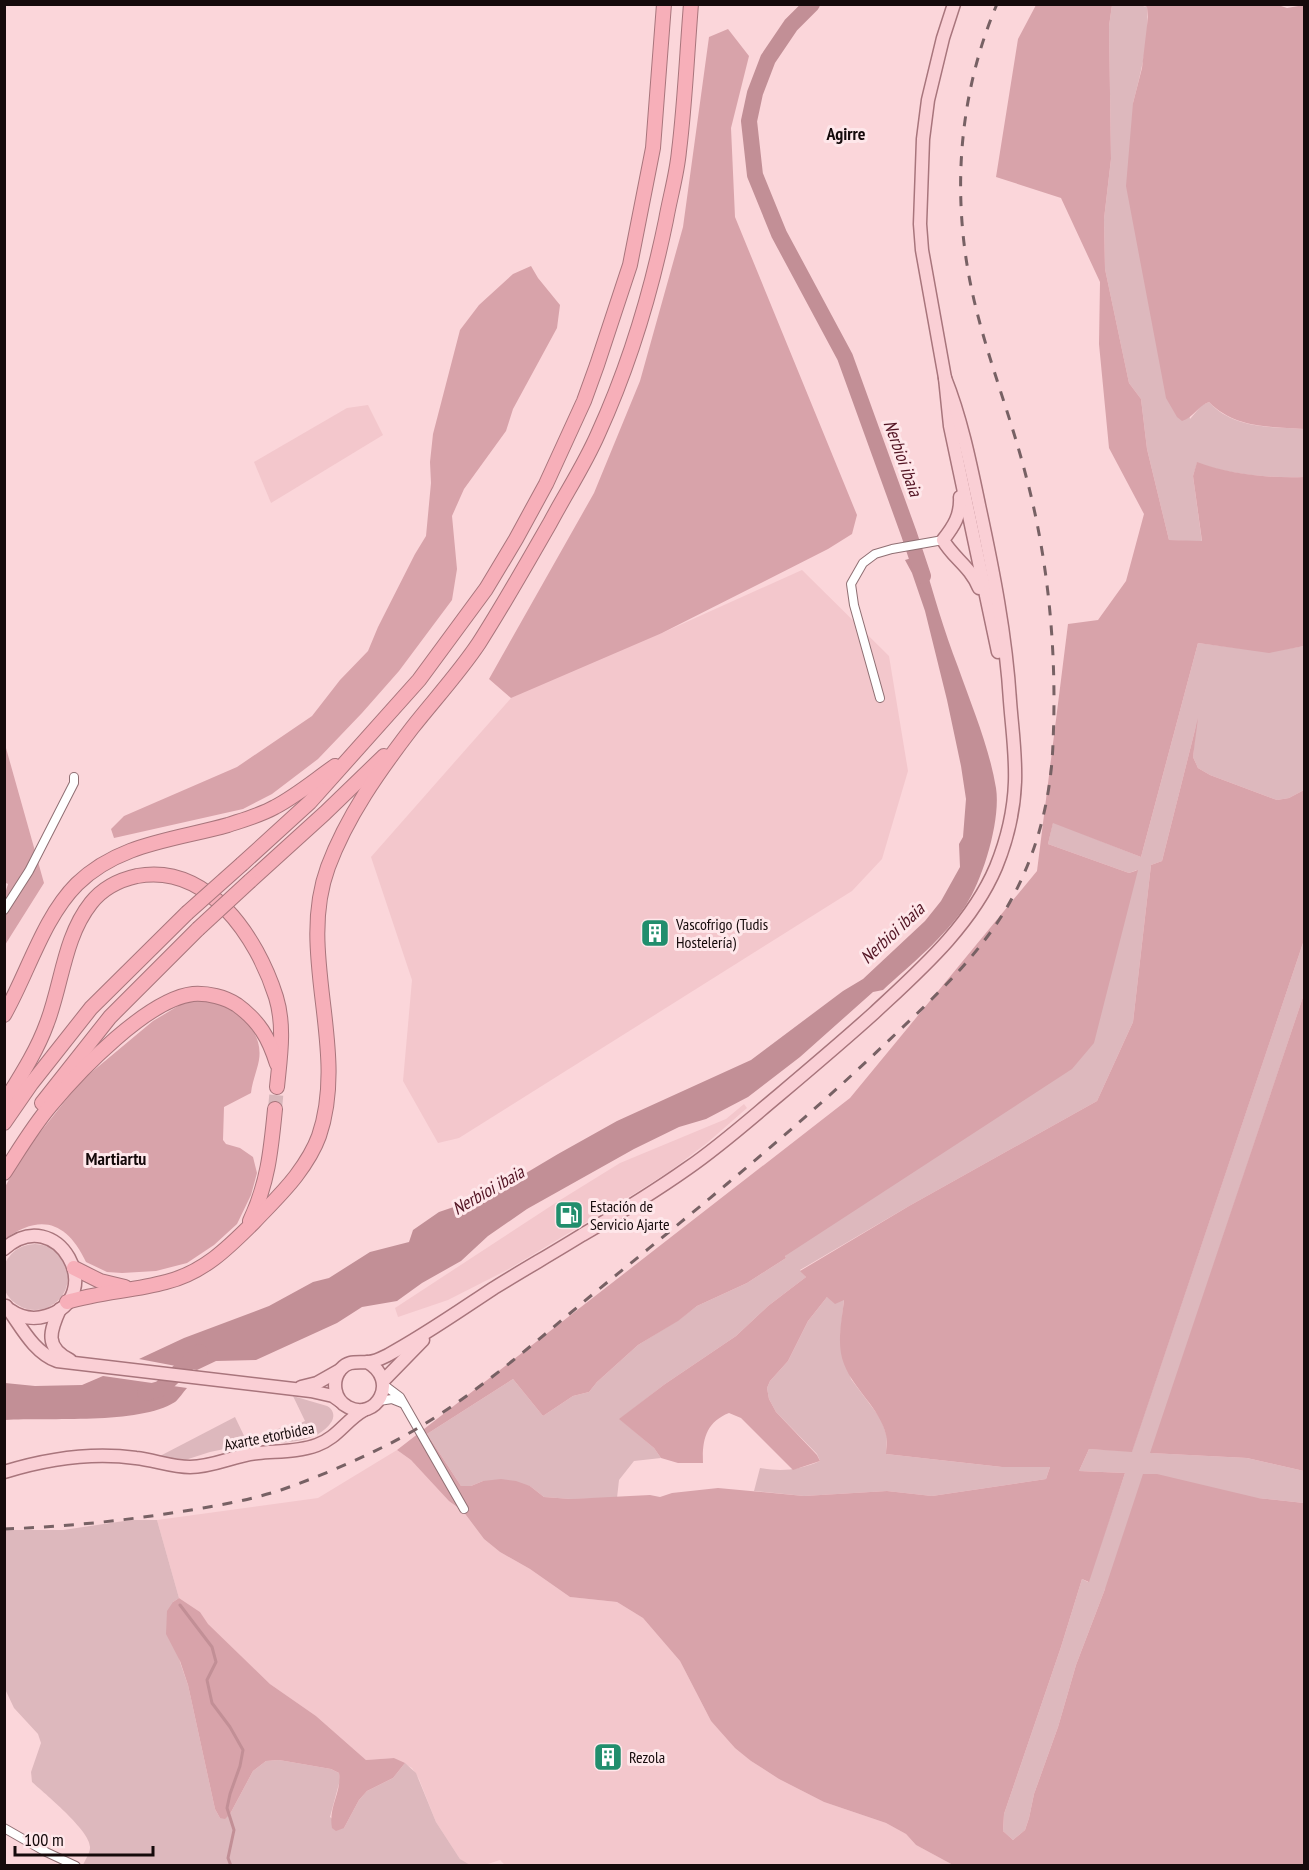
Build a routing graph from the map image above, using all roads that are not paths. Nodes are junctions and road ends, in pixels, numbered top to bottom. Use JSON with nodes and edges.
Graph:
{"nodes":[{"id":1,"x":664,"y":4,"type":"edge"},
{"id":2,"x":691,"y":4,"type":"edge"},
{"id":3,"x":954,"y":4,"type":"edge"},
{"id":4,"x":945,"y":378,"type":"junction"},
{"id":5,"x":950,"y":426,"type":"junction"},
{"id":6,"x":970,"y":466,"type":"junction"},
{"id":7,"x":946,"y":535,"type":"junction"},
{"id":8,"x":975,"y":537,"type":"junction"},
{"id":9,"x":953,"y":553,"type":"junction"},
{"id":10,"x":1001,"y":619,"type":"junction"},
{"id":11,"x":1000,"y":661,"type":"junction"},
{"id":12,"x":880,"y":698,"type":"dead end"},
{"id":13,"x":1010,"y":699,"type":"junction"},
{"id":14,"x":412,"y":728,"type":"junction"},
{"id":15,"x":358,"y":749,"type":"junction"},
{"id":16,"x":74,"y":777,"type":"dead end"},
{"id":17,"x":4,"y":910,"type":"edge"},
{"id":18,"x":4,"y":1015,"type":"edge"},
{"id":19,"x":4,"y":1103,"type":"edge"},
{"id":20,"x":275,"y":1109,"type":"tunnel mouth"},
{"id":21,"x":4,"y":1123,"type":"edge"},
{"id":22,"x":4,"y":1160,"type":"edge"},
{"id":23,"x":4,"y":1173,"type":"edge"},
{"id":24,"x":245,"y":1231,"type":"junction"},
{"id":25,"x":4,"y":1249,"type":"edge"},
{"id":26,"x":74,"y":1268,"type":"junction"},
{"id":27,"x":130,"y":1288,"type":"junction"},
{"id":28,"x":5,"y":1306,"type":"edge"},
{"id":29,"x":64,"y":1306,"type":"junction"},
{"id":30,"x":450,"y":1318,"type":"junction"},
{"id":31,"x":367,"y":1362,"type":"junction"},
{"id":32,"x":82,"y":1364,"type":"junction"},
{"id":33,"x":340,"y":1370,"type":"junction"},
{"id":34,"x":384,"y":1383,"type":"junction"},
{"id":35,"x":285,"y":1389,"type":"junction"},
{"id":36,"x":379,"y":1401,"type":"junction"},
{"id":37,"x":342,"y":1402,"type":"junction"},
{"id":38,"x":405,"y":1407,"type":"junction"},
{"id":39,"x":364,"y":1410,"type":"junction"},
{"id":40,"x":343,"y":1427,"type":"junction"},
{"id":41,"x":4,"y":1472,"type":"edge"},
{"id":42,"x":464,"y":1509,"type":"dead end"},
{"id":43,"x":4,"y":1828,"type":"edge"},
{"id":44,"x":76,"y":1866,"type":"edge"}],
"edges":[{"from":1,"to":15,"type":"highway"},
{"from":2,"to":14,"type":"highway"},
{"from":3,"to":4,"type":"main road"},
{"from":4,"to":5,"type":"main road"},
{"from":4,"to":6,"type":"main road"},
{"from":5,"to":7,"type":"main road"},
{"from":5,"to":8,"type":"main road"},
{"from":6,"to":8,"type":"main road"},
{"from":6,"to":10,"type":"main road"},
{"from":7,"to":8,"type":"main road"},
{"from":7,"to":9,"type":"main road"},
{"from":7,"to":12,"type":"street"},
{"from":8,"to":9,"type":"main road"},
{"from":8,"to":10,"type":"main road"},
{"from":8,"to":11,"type":"main road"},
{"from":9,"to":11,"type":"main road"},
{"from":10,"to":13,"type":"main road"},
{"from":11,"to":13,"type":"main road"},
{"from":13,"to":30,"type":"main road"},
{"from":14,"to":22,"type":"highway","bridge":true},
{"from":14,"to":24,"type":"highway"},
{"from":15,"to":18,"type":"highway"},
{"from":15,"to":21,"type":"highway","bridge":true},
{"from":16,"to":17,"type":"street"},
{"from":19,"to":23,"type":"highway"},
{"from":20,"to":24,"type":"highway"},
{"from":24,"to":27,"type":"highway"},
{"from":25,"to":26,"type":"main road"},
{"from":26,"to":27,"type":"highway"},
{"from":26,"to":29,"type":"main road"},
{"from":27,"to":29,"type":"highway"},
{"from":28,"to":29,"type":"main road"},
{"from":28,"to":32,"type":"main road"},
{"from":29,"to":32,"type":"main road"},
{"from":30,"to":31,"type":"main road"},
{"from":30,"to":34,"type":"main road"},
{"from":31,"to":33,"type":"main road"},
{"from":31,"to":34,"type":"main road"},
{"from":32,"to":35,"type":"main road"},
{"from":33,"to":35,"type":"main road"},
{"from":33,"to":37,"type":"main road"},
{"from":34,"to":36,"type":"main road"},
{"from":34,"to":38,"type":"street"},
{"from":35,"to":37,"type":"main road"},
{"from":36,"to":38,"type":"street"},
{"from":36,"to":39,"type":"main road"},
{"from":37,"to":39,"type":"main road"},
{"from":37,"to":40,"type":"main road"},
{"from":38,"to":42,"type":"street"},
{"from":39,"to":40,"type":"main road","name":"Axarte etorbidea"},
{"from":40,"to":41,"type":"main road","name":"Axarte etorbidea"},
{"from":43,"to":44,"type":"street"}]}
